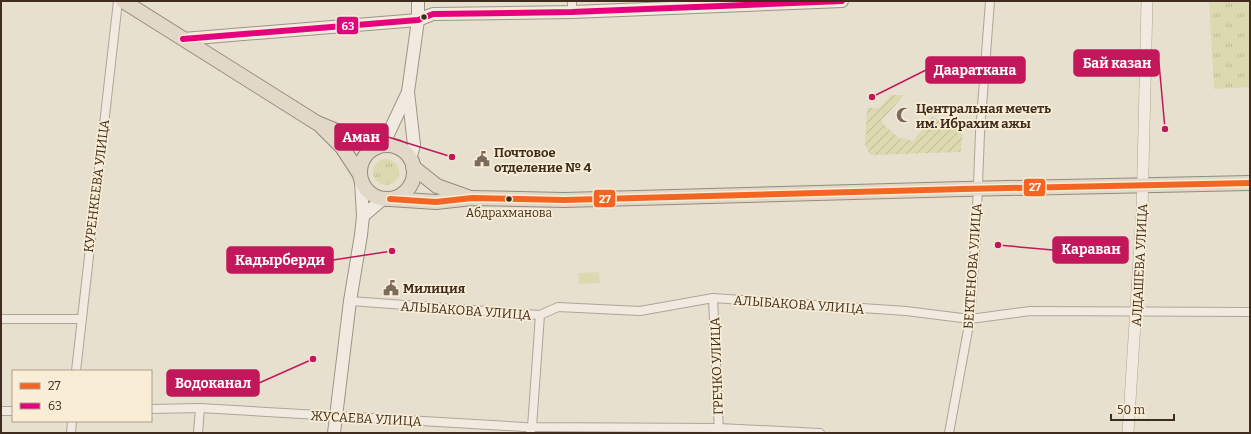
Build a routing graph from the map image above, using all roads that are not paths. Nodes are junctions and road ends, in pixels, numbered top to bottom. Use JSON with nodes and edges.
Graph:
{"nodes":[{"id":1,"x":118,"y":1,"type":"edge"},
{"id":2,"x":123,"y":1,"type":"edge"},
{"id":3,"x":418,"y":1,"type":"edge"},
{"id":4,"x":842,"y":1,"type":"edge"},
{"id":5,"x":990,"y":1,"type":"edge"},
{"id":6,"x":1148,"y":1,"type":"edge"},
{"id":7,"x":726,"y":4,"type":"edge"},
{"id":8,"x":572,"y":7,"type":"edge"},
{"id":9,"x":418,"y":20,"type":"junction"},
{"id":10,"x":183,"y":39,"type":"junction"},
{"id":11,"x":408,"y":92,"type":"junction"},
{"id":12,"x":317,"y":123,"type":"junction"},
{"id":13,"x":379,"y":146,"type":"junction"},
{"id":14,"x":412,"y":163,"type":"junction"},
{"id":15,"x":360,"y":177,"type":"junction"},
{"id":16,"x":1250,"y":183,"type":"edge"},
{"id":17,"x":1142,"y":185,"type":"junction"},
{"id":18,"x":977,"y":188,"type":"junction"},
{"id":19,"x":472,"y":198,"type":"junction"},
{"id":20,"x":386,"y":199,"type":"junction"},
{"id":21,"x":363,"y":216,"type":"junction"},
{"id":22,"x":713,"y":298,"type":"junction"},
{"id":23,"x":350,"y":301,"type":"junction"},
{"id":24,"x":1137,"y":310,"type":"junction"},
{"id":25,"x":1250,"y":312,"type":"edge"},
{"id":26,"x":540,"y":315,"type":"junction"},
{"id":27,"x":1,"y":319,"type":"edge"},
{"id":28,"x":81,"y":319,"type":"junction"},
{"id":29,"x":970,"y":319,"type":"junction"},
{"id":30,"x":76,"y":370,"type":"edge"},
{"id":31,"x":200,"y":408,"type":"junction"},
{"id":32,"x":152,"y":409,"type":"edge"},
{"id":33,"x":1,"y":411,"type":"edge"},
{"id":34,"x":12,"y":411,"type":"edge"},
{"id":35,"x":336,"y":416,"type":"junction"},
{"id":36,"x":72,"y":422,"type":"edge"},
{"id":37,"x":531,"y":430,"type":"edge"},
{"id":38,"x":719,"y":431,"type":"edge"},
{"id":39,"x":71,"y":433,"type":"edge"},
{"id":40,"x":198,"y":433,"type":"edge"},
{"id":41,"x":334,"y":433,"type":"edge"},
{"id":42,"x":820,"y":433,"type":"edge"},
{"id":43,"x":949,"y":433,"type":"edge"},
{"id":44,"x":1128,"y":433,"type":"edge"}],
"edges":[{"from":1,"to":28,"type":"street","name":"КУРЕНКЕЕВА УЛИЦА"},
{"from":2,"to":10,"type":"highway"},
{"from":3,"to":9,"type":"main road"},
{"from":4,"to":7,"type":"main road"},
{"from":5,"to":18,"type":"street","name":"БЕКТЕНОВА УЛИЦА"},
{"from":6,"to":17,"type":"street","name":"АЛДАШЕВА УЛИЦА"},
{"from":7,"to":8,"type":"main road"},
{"from":8,"to":9,"type":"main road"},
{"from":9,"to":10,"type":"main road"},
{"from":9,"to":11,"type":"main road"},
{"from":10,"to":12,"type":"highway"},
{"from":11,"to":13,"type":"main road"},
{"from":11,"to":14,"type":"main road"},
{"from":12,"to":13,"type":"highway"},
{"from":12,"to":15,"type":"highway"},
{"from":13,"to":14,"type":"highway"},
{"from":13,"to":15,"type":"highway"},
{"from":14,"to":19,"type":"highway"},
{"from":14,"to":20,"type":"highway"},
{"from":15,"to":20,"type":"highway"},
{"from":15,"to":21,"type":"main road"},
{"from":16,"to":17,"type":"highway"},
{"from":17,"to":18,"type":"highway"},
{"from":17,"to":24,"type":"street","name":"АЛДАШЕВА УЛИЦА"},
{"from":18,"to":19,"type":"highway"},
{"from":18,"to":29,"type":"street","name":"БЕКТЕНОВА УЛИЦА"},
{"from":19,"to":20,"type":"highway"},
{"from":20,"to":21,"type":"main road"},
{"from":21,"to":23,"type":"main road"},
{"from":22,"to":26,"type":"street","name":"АЛЫБАКОВА УЛИЦА"},
{"from":22,"to":29,"type":"street","name":"АЛЫБАКОВА УЛИЦА"},
{"from":22,"to":38,"type":"street","name":"ГРЕЧКО УЛИЦА"},
{"from":23,"to":26,"type":"street","name":"АЛЫБАКОВА УЛИЦА"},
{"from":23,"to":35,"type":"main road"},
{"from":24,"to":25,"type":"street","name":"АЛЫБАКОВА УЛИЦА"},
{"from":24,"to":29,"type":"street","name":"АЛЫБАКОВА УЛИЦА"},
{"from":24,"to":44,"type":"street","name":"АЛДАШЕВА УЛИЦА"},
{"from":26,"to":37,"type":"street"},
{"from":27,"to":28,"type":"street"},
{"from":28,"to":30,"type":"street","name":"КУРЕНКЕЕВА УЛИЦА"},
{"from":29,"to":43,"type":"street","name":"БЕКТЕНОВА УЛИЦА"},
{"from":31,"to":32,"type":"street","name":"ЖУСАЕВА УЛИЦА"},
{"from":31,"to":35,"type":"street","name":"ЖУСАЕВА УЛИЦА"},
{"from":31,"to":40,"type":"street"},
{"from":33,"to":34,"type":"street"},
{"from":35,"to":37,"type":"street","name":"ЖУСАЕВА УЛИЦА"},
{"from":35,"to":41,"type":"main road"},
{"from":36,"to":39,"type":"street"},
{"from":37,"to":38,"type":"street","name":"ЖУСАЕВА УЛИЦА"},
{"from":38,"to":42,"type":"street","name":"ЖУСАЕВА УЛИЦА"}]}
